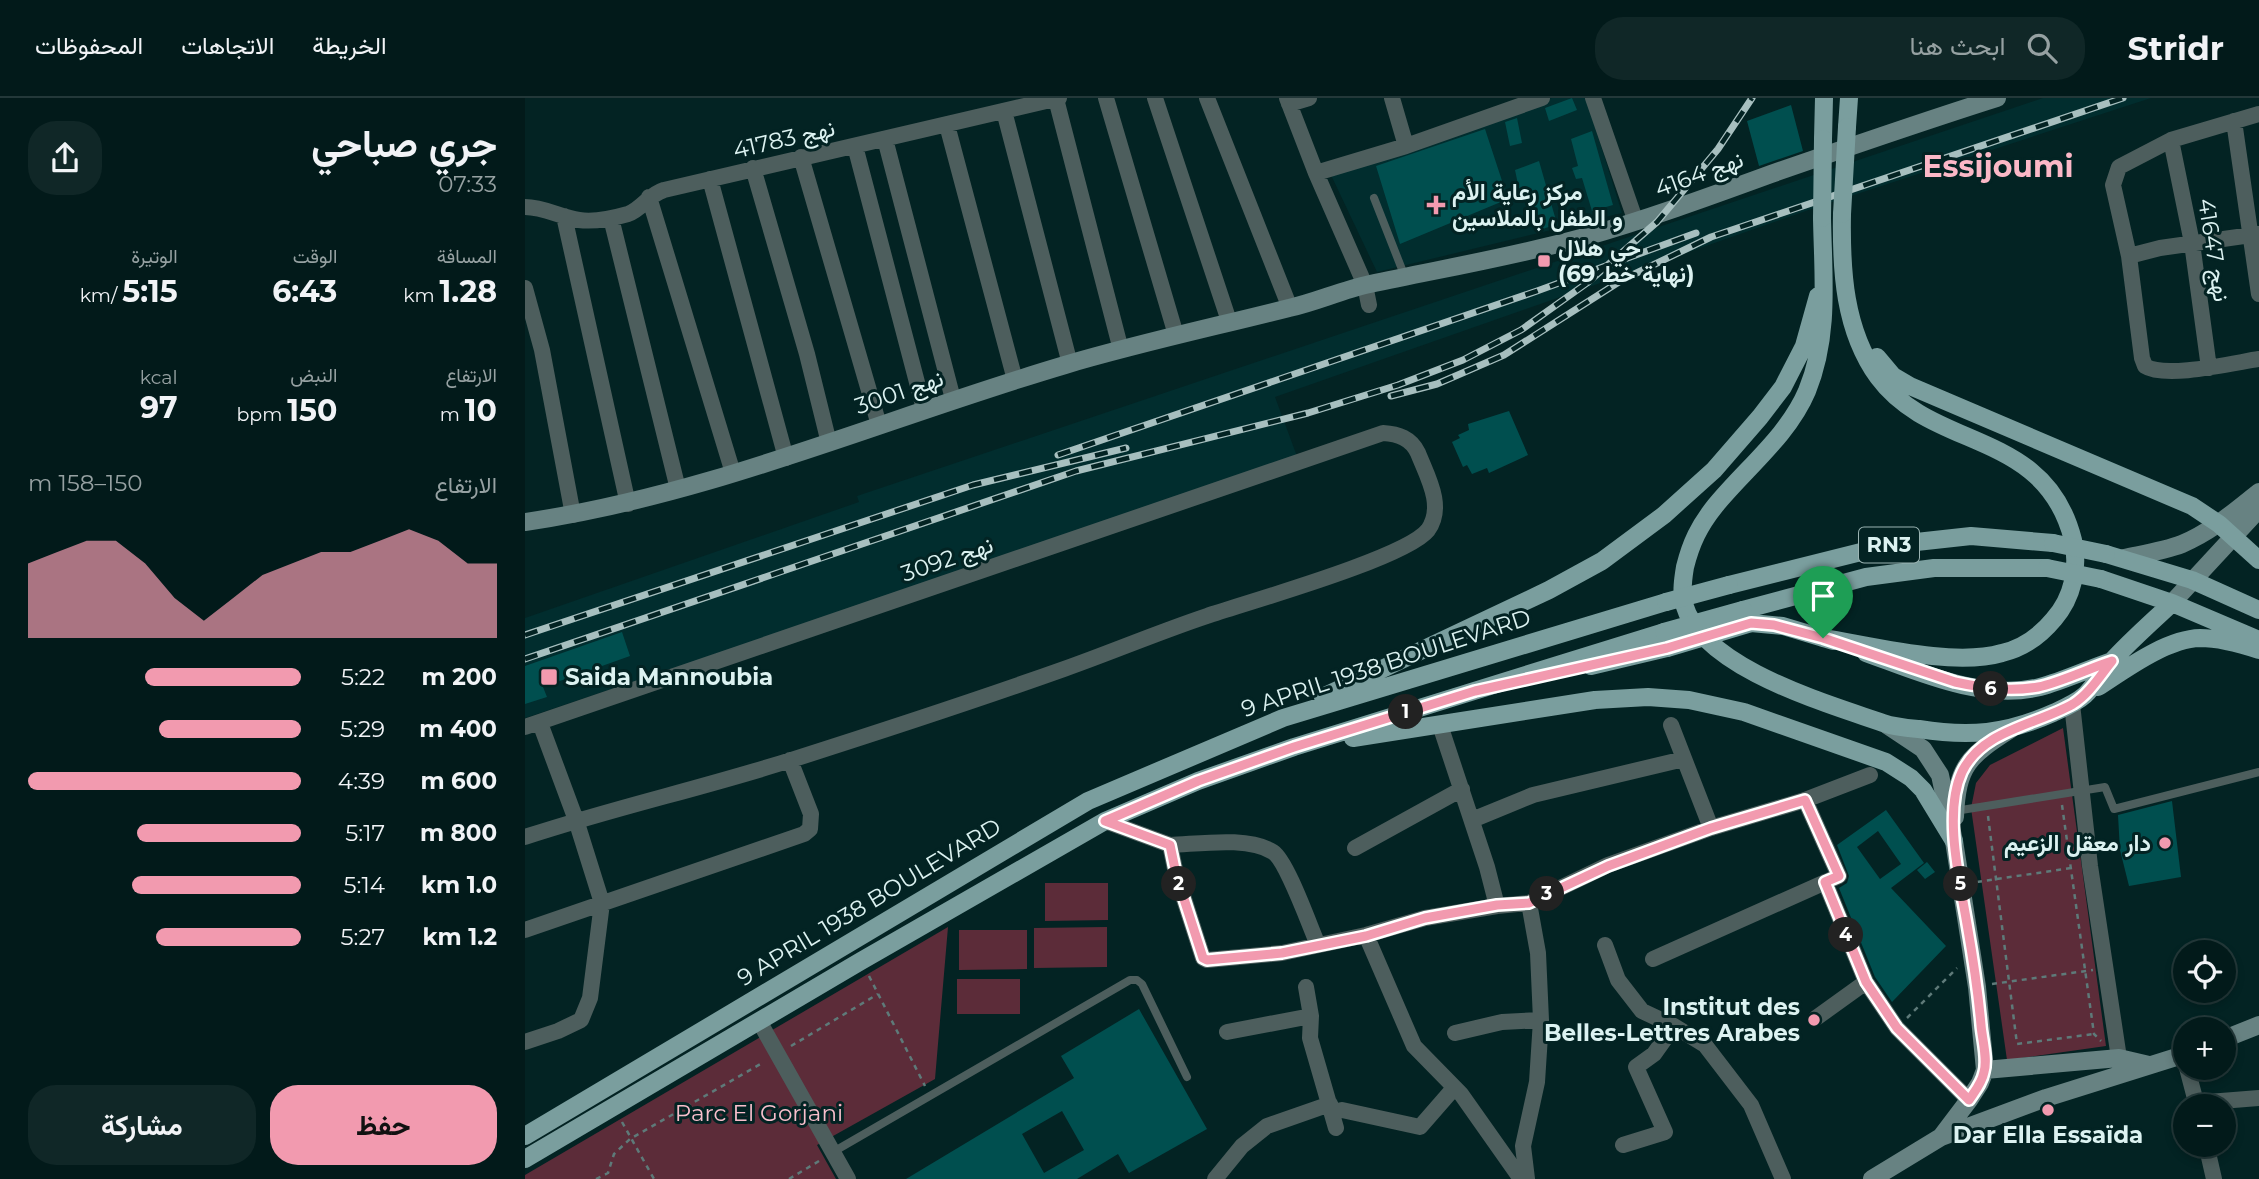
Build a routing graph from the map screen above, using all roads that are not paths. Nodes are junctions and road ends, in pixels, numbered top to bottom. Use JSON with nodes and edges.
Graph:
{"nodes":[{"id":1,"x":1057,"y":98,"type":"edge"},
{"id":2,"x":1106,"y":98,"type":"edge"},
{"id":3,"x":1155,"y":98,"type":"edge"},
{"id":4,"x":1207,"y":98,"type":"edge"},
{"id":5,"x":1309,"y":98,"type":"edge"},
{"id":6,"x":1392,"y":98,"type":"edge"},
{"id":7,"x":1542,"y":98,"type":"edge"},
{"id":8,"x":1593,"y":98,"type":"edge"},
{"id":9,"x":1824,"y":98,"type":"edge"},
{"id":10,"x":1849,"y":98,"type":"edge"},
{"id":11,"x":1997,"y":98,"type":"edge"},
{"id":12,"x":1288,"y":101,"type":"edge"},
{"id":13,"x":1958,"y":104,"type":"edge"},
{"id":14,"x":1004,"y":111,"type":"junction"},
{"id":15,"x":2259,"y":114,"type":"edge"},
{"id":16,"x":2234,"y":121,"type":"junction"},
{"id":17,"x":947,"y":125,"type":"junction"},
{"id":18,"x":885,"y":139,"type":"junction"},
{"id":19,"x":2171,"y":140,"type":"junction"},
{"id":20,"x":1406,"y":145,"type":"junction"},
{"id":21,"x":855,"y":146,"type":"junction"},
{"id":22,"x":801,"y":157,"type":"junction"},
{"id":23,"x":753,"y":168,"type":"junction"},
{"id":24,"x":1315,"y":173,"type":"junction"},
{"id":25,"x":709,"y":179,"type":"junction"},
{"id":26,"x":649,"y":197,"type":"junction"},
{"id":27,"x":1374,"y":198,"type":"dead end"},
{"id":28,"x":525,"y":207,"type":"edge"},
{"id":29,"x":564,"y":216,"type":"junction"},
{"id":30,"x":611,"y":218,"type":"junction"},
{"id":31,"x":1636,"y":222,"type":"junction"},
{"id":32,"x":2255,"y":235,"type":"edge"},
{"id":33,"x":2192,"y":243,"type":"junction"},
{"id":34,"x":2129,"y":256,"type":"junction"},
{"id":35,"x":1823,"y":275,"type":"junction"},
{"id":36,"x":1405,"y":277,"type":"junction"},
{"id":37,"x":1365,"y":285,"type":"junction"},
{"id":38,"x":525,"y":288,"type":"edge"},
{"id":39,"x":2259,"y":295,"type":"edge"},
{"id":40,"x":1369,"y":305,"type":"dead end"},
{"id":41,"x":1290,"y":308,"type":"junction"},
{"id":42,"x":1229,"y":321,"type":"junction"},
{"id":43,"x":1853,"y":323,"type":"junction"},
{"id":44,"x":1176,"y":335,"type":"junction"},
{"id":45,"x":1121,"y":350,"type":"junction"},
{"id":46,"x":2259,"y":359,"type":"edge"},
{"id":47,"x":1070,"y":363,"type":"junction"},
{"id":48,"x":2209,"y":368,"type":"junction"},
{"id":49,"x":1015,"y":380,"type":"junction"},
{"id":50,"x":953,"y":399,"type":"junction"},
{"id":51,"x":924,"y":409,"type":"junction"},
{"id":52,"x":879,"y":425,"type":"junction"},
{"id":53,"x":829,"y":443,"type":"junction"},
{"id":54,"x":786,"y":458,"type":"junction"},
{"id":55,"x":733,"y":473,"type":"junction"},
{"id":56,"x":678,"y":489,"type":"junction"},
{"id":57,"x":2259,"y":492,"type":"edge"},
{"id":58,"x":628,"y":504,"type":"junction"},
{"id":59,"x":2259,"y":509,"type":"edge"},
{"id":60,"x":573,"y":515,"type":"junction"},
{"id":61,"x":525,"y":522,"type":"edge"},
{"id":62,"x":2219,"y":524,"type":"junction"},
{"id":63,"x":2233,"y":536,"type":"junction"},
{"id":64,"x":2124,"y":558,"type":"junction"},
{"id":65,"x":2259,"y":560,"type":"edge"},
{"id":66,"x":2192,"y":580,"type":"junction"},
{"id":67,"x":2172,"y":603,"type":"junction"},
{"id":68,"x":2259,"y":610,"type":"edge"},
{"id":69,"x":1747,"y":616,"type":"junction"},
{"id":70,"x":1823,"y":638,"type":"junction"},
{"id":71,"x":2259,"y":640,"type":"edge"},
{"id":72,"x":2259,"y":650,"type":"edge"},
{"id":73,"x":2112,"y":661,"type":"junction"},
{"id":74,"x":2079,"y":699,"type":"junction"},
{"id":75,"x":1283,"y":718,"type":"junction"},
{"id":76,"x":1887,"y":724,"type":"junction"},
{"id":77,"x":533,"y":725,"type":"edge"},
{"id":78,"x":1440,"y":725,"type":"junction"},
{"id":79,"x":1671,"y":725,"type":"dead end"},
{"id":80,"x":2011,"y":729,"type":"junction"},
{"id":81,"x":1294,"y":747,"type":"junction"},
{"id":82,"x":1684,"y":759,"type":"junction"},
{"id":83,"x":790,"y":760,"type":"junction"},
{"id":84,"x":2259,"y":772,"type":"edge"},
{"id":85,"x":1870,"y":775,"type":"dead end"},
{"id":86,"x":1462,"y":789,"type":"junction"},
{"id":87,"x":2081,"y":790,"type":"junction"},
{"id":88,"x":1805,"y":800,"type":"junction"},
{"id":89,"x":1955,"y":811,"type":"junction"},
{"id":90,"x":576,"y":820,"type":"junction"},
{"id":91,"x":1472,"y":820,"type":"junction"},
{"id":92,"x":1105,"y":821,"type":"junction"},
{"id":93,"x":1711,"y":828,"type":"junction"},
{"id":94,"x":525,"y":837,"type":"edge"},
{"id":95,"x":1954,"y":841,"type":"junction"},
{"id":96,"x":1170,"y":845,"type":"junction"},
{"id":97,"x":1355,"y":848,"type":"dead end"},
{"id":98,"x":1825,"y":882,"type":"junction"},
{"id":99,"x":602,"y":903,"type":"junction"},
{"id":100,"x":1529,"y":903,"type":"junction"},
{"id":101,"x":1497,"y":905,"type":"junction"},
{"id":102,"x":525,"y":930,"type":"edge"},
{"id":103,"x":1366,"y":936,"type":"junction"},
{"id":104,"x":1318,"y":945,"type":"junction"},
{"id":105,"x":1605,"y":945,"type":"dead end"},
{"id":106,"x":1653,"y":959,"type":"dead end"},
{"id":107,"x":1866,"y":982,"type":"junction"},
{"id":108,"x":1306,"y":987,"type":"dead end"},
{"id":109,"x":1311,"y":1016,"type":"junction"},
{"id":110,"x":1816,"y":1018,"type":"dead end"},
{"id":111,"x":1541,"y":1020,"type":"junction"},
{"id":112,"x":759,"y":1021,"type":"junction"},
{"id":113,"x":2259,"y":1025,"type":"edge"},
{"id":114,"x":1674,"y":1026,"type":"junction"},
{"id":115,"x":1227,"y":1032,"type":"dead end"},
{"id":116,"x":1455,"y":1032,"type":"dead end"},
{"id":117,"x":2236,"y":1034,"type":"edge"},
{"id":118,"x":525,"y":1042,"type":"edge"},
{"id":119,"x":2119,"y":1058,"type":"junction"},
{"id":120,"x":2173,"y":1062,"type":"edge"},
{"id":121,"x":2149,"y":1065,"type":"junction"},
{"id":122,"x":1985,"y":1070,"type":"junction"},
{"id":123,"x":1187,"y":1077,"type":"dead end"},
{"id":124,"x":1454,"y":1087,"type":"junction"},
{"id":125,"x":2259,"y":1098,"type":"edge"},
{"id":126,"x":1969,"y":1100,"type":"junction"},
{"id":127,"x":2236,"y":1101,"type":"edge"},
{"id":128,"x":1333,"y":1115,"type":"junction"},
{"id":129,"x":525,"y":1136,"type":"edge"},
{"id":130,"x":1941,"y":1137,"type":"junction"},
{"id":131,"x":1623,"y":1145,"type":"dead end"},
{"id":132,"x":832,"y":1152,"type":"junction"},
{"id":133,"x":2209,"y":1157,"type":"edge"},
{"id":134,"x":525,"y":1159,"type":"edge"},
{"id":135,"x":1879,"y":1177,"type":"edge"},
{"id":136,"x":848,"y":1179,"type":"edge"},
{"id":137,"x":1215,"y":1179,"type":"edge"},
{"id":138,"x":1521,"y":1179,"type":"edge"},
{"id":139,"x":1527,"y":1179,"type":"edge"},
{"id":140,"x":1783,"y":1179,"type":"edge"},
{"id":141,"x":2214,"y":1179,"type":"edge"}],
"edges":[{"from":1,"to":14,"type":"street","name":"نهج 41783"},
{"from":1,"to":45,"type":"street"},
{"from":2,"to":44,"type":"street"},
{"from":3,"to":42,"type":"street"},
{"from":4,"to":41,"type":"street"},
{"from":5,"to":12,"type":"street"},
{"from":6,"to":20,"type":"street"},
{"from":7,"to":20,"type":"street"},
{"from":8,"to":31,"type":"street"},
{"from":9,"to":35,"type":"main road","bridge":true},
{"from":10,"to":43,"type":"main road","bridge":true},
{"from":11,"to":13,"type":"street","name":"نهج 4164"},
{"from":12,"to":24,"type":"street"},
{"from":13,"to":31,"type":"street","name":"نهج 4164"},
{"from":14,"to":17,"type":"street","name":"نهج 41783"},
{"from":14,"to":47,"type":"street"},
{"from":15,"to":16,"type":"street"},
{"from":16,"to":19,"type":"street"},
{"from":16,"to":32,"type":"street"},
{"from":17,"to":18,"type":"street","name":"نهج 41783"},
{"from":17,"to":49,"type":"street"},
{"from":18,"to":21,"type":"street","name":"نهج 41783"},
{"from":18,"to":50,"type":"street"},
{"from":19,"to":33,"type":"street","name":"نهج 41647"},
{"from":19,"to":34,"type":"street"},
{"from":20,"to":24,"type":"street"},
{"from":21,"to":22,"type":"street","name":"نهج 41783"},
{"from":21,"to":51,"type":"street"},
{"from":22,"to":23,"type":"street","name":"نهج 41783"},
{"from":22,"to":52,"type":"street"},
{"from":23,"to":25,"type":"street","name":"نهج 41783"},
{"from":23,"to":53,"type":"street"},
{"from":24,"to":37,"type":"street"},
{"from":25,"to":26,"type":"street","name":"نهج 41783"},
{"from":25,"to":54,"type":"street"},
{"from":26,"to":30,"type":"street","name":"نهج 41783"},
{"from":26,"to":55,"type":"street"},
{"from":27,"to":36,"type":"lane"},
{"from":28,"to":29,"type":"street","name":"نهج 41783"},
{"from":29,"to":30,"type":"street","name":"نهج 41783"},
{"from":29,"to":58,"type":"street"},
{"from":30,"to":56,"type":"street"},
{"from":31,"to":36,"type":"street","name":"نهج 4164"},
{"from":32,"to":33,"type":"street"},
{"from":32,"to":39,"type":"street"},
{"from":33,"to":34,"type":"street"},
{"from":33,"to":48,"type":"street","name":"نهج 41647"},
{"from":34,"to":48,"type":"street"},
{"from":35,"to":75,"type":"main road"},
{"from":35,"to":76,"type":"main road"},
{"from":36,"to":37,"type":"street","name":"نهج 4164"},
{"from":37,"to":40,"type":"street"},
{"from":37,"to":41,"type":"street","name":"نهج 4164"},
{"from":38,"to":60,"type":"street"},
{"from":41,"to":42,"type":"street","name":"نهج 3001"},
{"from":42,"to":44,"type":"street","name":"نهج 3001"},
{"from":43,"to":62,"type":"main road"},
{"from":43,"to":70,"type":"main road"},
{"from":44,"to":45,"type":"street","name":"نهج 3001"},
{"from":45,"to":47,"type":"street","name":"نهج 3001"},
{"from":46,"to":48,"type":"street"},
{"from":47,"to":49,"type":"street","name":"نهج 3001"},
{"from":49,"to":50,"type":"street","name":"نهج 3001"},
{"from":50,"to":51,"type":"street","name":"نهج 3001"},
{"from":51,"to":52,"type":"street","name":"نهج 3001"},
{"from":52,"to":53,"type":"street","name":"نهج 3001"},
{"from":53,"to":54,"type":"street","name":"نهج 3001"},
{"from":54,"to":55,"type":"street","name":"نهج 3001"},
{"from":55,"to":56,"type":"street","name":"نهج 3001"},
{"from":56,"to":58,"type":"street","name":"نهج 3001"},
{"from":57,"to":62,"type":"street"},
{"from":58,"to":60,"type":"street","name":"نهج 3001"},
{"from":59,"to":63,"type":"street"},
{"from":60,"to":61,"type":"street","name":"نهج 3001"},
{"from":62,"to":63,"type":"main road"},
{"from":62,"to":64,"type":"street"},
{"from":63,"to":65,"type":"main road"},
{"from":63,"to":66,"type":"street"},
{"from":64,"to":66,"type":"main road","name":"9 APRIL 1938 BOULEVARD","number":"RN3"},
{"from":64,"to":75,"type":"main road","name":"9 APRIL 1938 BOULEVARD","number":"RN3","bridge":true},
{"from":66,"to":67,"type":"street"},
{"from":66,"to":68,"type":"main road","name":"9 APRIL 1938 BOULEVARD","number":"RN3"},
{"from":67,"to":69,"type":"main road","name":"9 APRIL 1938 BOULEVARD","number":"RN3","bridge":true},
{"from":67,"to":71,"type":"main road","name":"9 APRIL 1938 BOULEVARD","number":"RN3"},
{"from":67,"to":73,"type":"main road"},
{"from":69,"to":70,"type":"main road"},
{"from":69,"to":81,"type":"main road","name":"9 APRIL 1938 BOULEVARD","number":"RN3","bridge":true},
{"from":70,"to":73,"type":"main road"},
{"from":72,"to":74,"type":"main road"},
{"from":73,"to":74,"type":"main road"},
{"from":74,"to":80,"type":"main road"},
{"from":74,"to":87,"type":"street"},
{"from":75,"to":129,"type":"main road","name":"9 APRIL 1938 BOULEVARD","number":"RN3"},
{"from":76,"to":80,"type":"main road"},
{"from":76,"to":95,"type":"street"},
{"from":77,"to":83,"type":"street","name":"نهج 3092"},
{"from":77,"to":90,"type":"street"},
{"from":78,"to":81,"type":"main road"},
{"from":78,"to":86,"type":"street"},
{"from":78,"to":95,"type":"main road"},
{"from":79,"to":82,"type":"street"},
{"from":80,"to":89,"type":"street"},
{"from":81,"to":92,"type":"main road","name":"9 APRIL 1938 BOULEVARD","number":"RN3"},
{"from":82,"to":91,"type":"street"},
{"from":82,"to":93,"type":"street"},
{"from":83,"to":90,"type":"street"},
{"from":83,"to":99,"type":"street"},
{"from":84,"to":87,"type":"lane"},
{"from":85,"to":88,"type":"street"},
{"from":86,"to":91,"type":"street"},
{"from":86,"to":97,"type":"street"},
{"from":87,"to":89,"type":"lane"},
{"from":87,"to":119,"type":"street"},
{"from":88,"to":93,"type":"street"},
{"from":88,"to":98,"type":"street"},
{"from":89,"to":95,"type":"street"},
{"from":90,"to":94,"type":"street"},
{"from":90,"to":99,"type":"street"},
{"from":91,"to":101,"type":"street"},
{"from":92,"to":96,"type":"street"},
{"from":92,"to":112,"type":"main road","name":"9 APRIL 1938 BOULEVARD","number":"RN3"},
{"from":93,"to":100,"type":"street"},
{"from":95,"to":122,"type":"street"},
{"from":96,"to":104,"type":"street"},
{"from":96,"to":104,"type":"street"},
{"from":98,"to":106,"type":"street"},
{"from":98,"to":107,"type":"street"},
{"from":99,"to":102,"type":"street"},
{"from":99,"to":118,"type":"street"},
{"from":100,"to":101,"type":"street"},
{"from":100,"to":111,"type":"street"},
{"from":101,"to":103,"type":"street"},
{"from":103,"to":104,"type":"street"},
{"from":103,"to":124,"type":"street"},
{"from":105,"to":114,"type":"street"},
{"from":107,"to":110,"type":"street"},
{"from":107,"to":126,"type":"street"},
{"from":108,"to":109,"type":"street"},
{"from":109,"to":115,"type":"street"},
{"from":109,"to":128,"type":"street"},
{"from":111,"to":116,"type":"street"},
{"from":111,"to":139,"type":"street"},
{"from":112,"to":132,"type":"street"},
{"from":112,"to":134,"type":"main road","name":"9 APRIL 1938 BOULEVARD","number":"RN3"},
{"from":113,"to":117,"type":"street"},
{"from":114,"to":131,"type":"street"},
{"from":114,"to":140,"type":"street"},
{"from":119,"to":121,"type":"street"},
{"from":119,"to":122,"type":"street"},
{"from":120,"to":121,"type":"street"},
{"from":121,"to":130,"type":"street"},
{"from":122,"to":126,"type":"street"},
{"from":123,"to":132,"type":"lane"},
{"from":124,"to":128,"type":"street"},
{"from":124,"to":138,"type":"street"},
{"from":125,"to":127,"type":"street"},
{"from":126,"to":130,"type":"street"},
{"from":128,"to":137,"type":"street"},
{"from":130,"to":135,"type":"street"},
{"from":132,"to":136,"type":"street"},
{"from":133,"to":141,"type":"street"}]}
